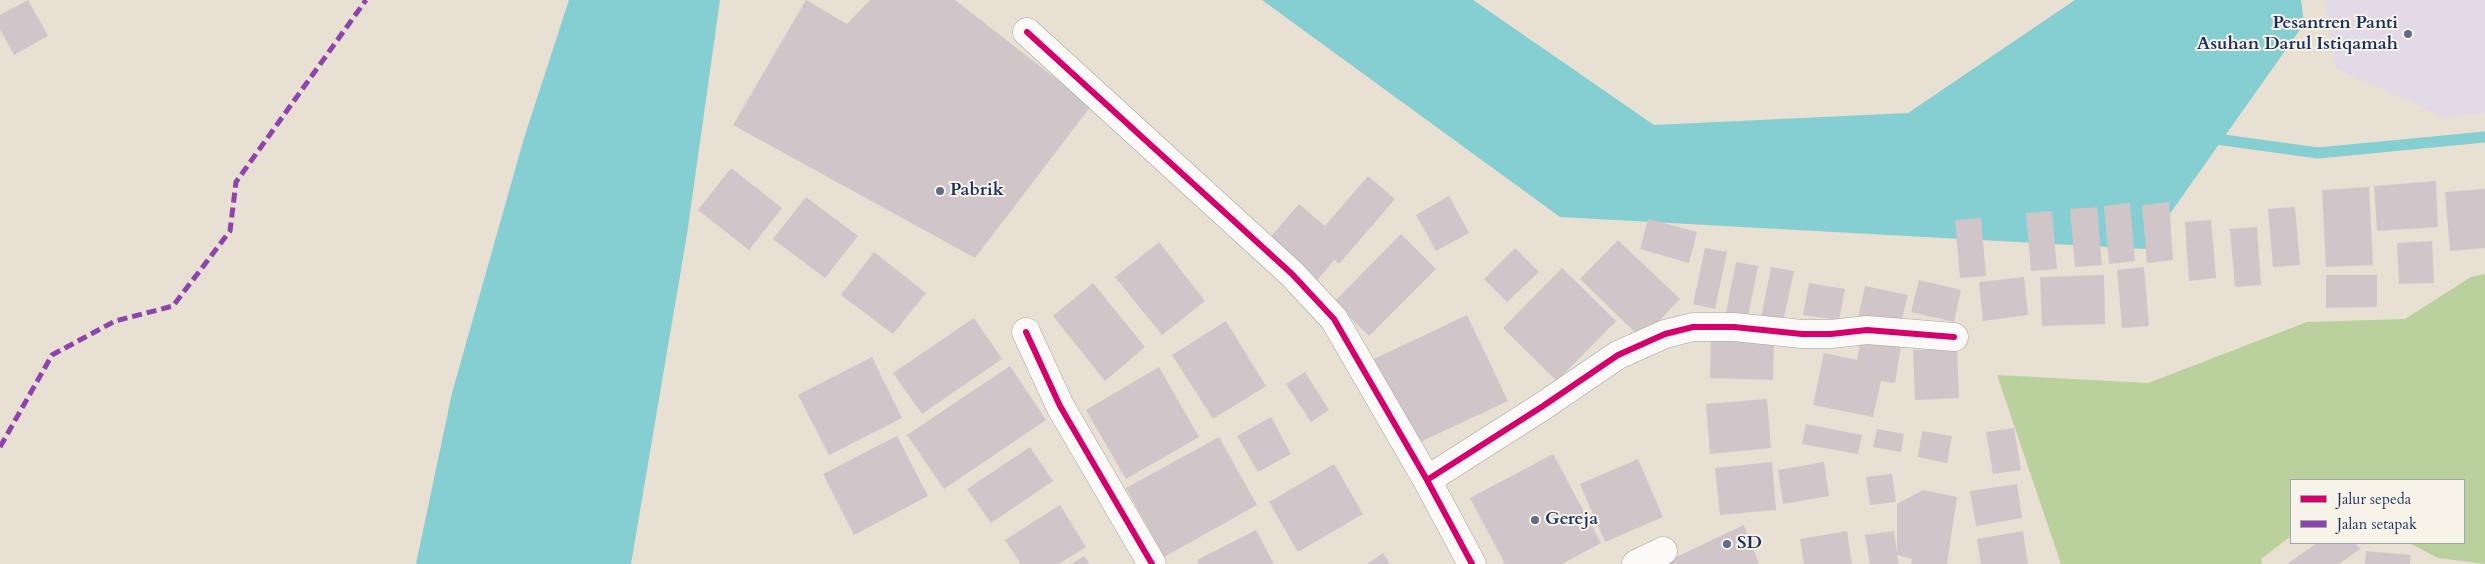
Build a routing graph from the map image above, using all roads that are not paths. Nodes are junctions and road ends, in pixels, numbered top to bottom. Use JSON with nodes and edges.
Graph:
{"nodes":[{"id":1,"x":1026,"y":32,"type":"dead end"},
{"id":2,"x":1026,"y":332,"type":"dead end"},
{"id":3,"x":1954,"y":337,"type":"dead end"},
{"id":4,"x":1427,"y":480,"type":"junction"},
{"id":5,"x":1663,"y":551,"type":"dead end"},
{"id":6,"x":1152,"y":564,"type":"edge"},
{"id":7,"x":1472,"y":564,"type":"edge"},
{"id":8,"x":1636,"y":564,"type":"edge"}],
"edges":[{"from":1,"to":4,"type":"street"},
{"from":2,"to":6,"type":"street"},
{"from":3,"to":4,"type":"street"},
{"from":4,"to":7,"type":"street"},
{"from":5,"to":8,"type":"street"}]}
